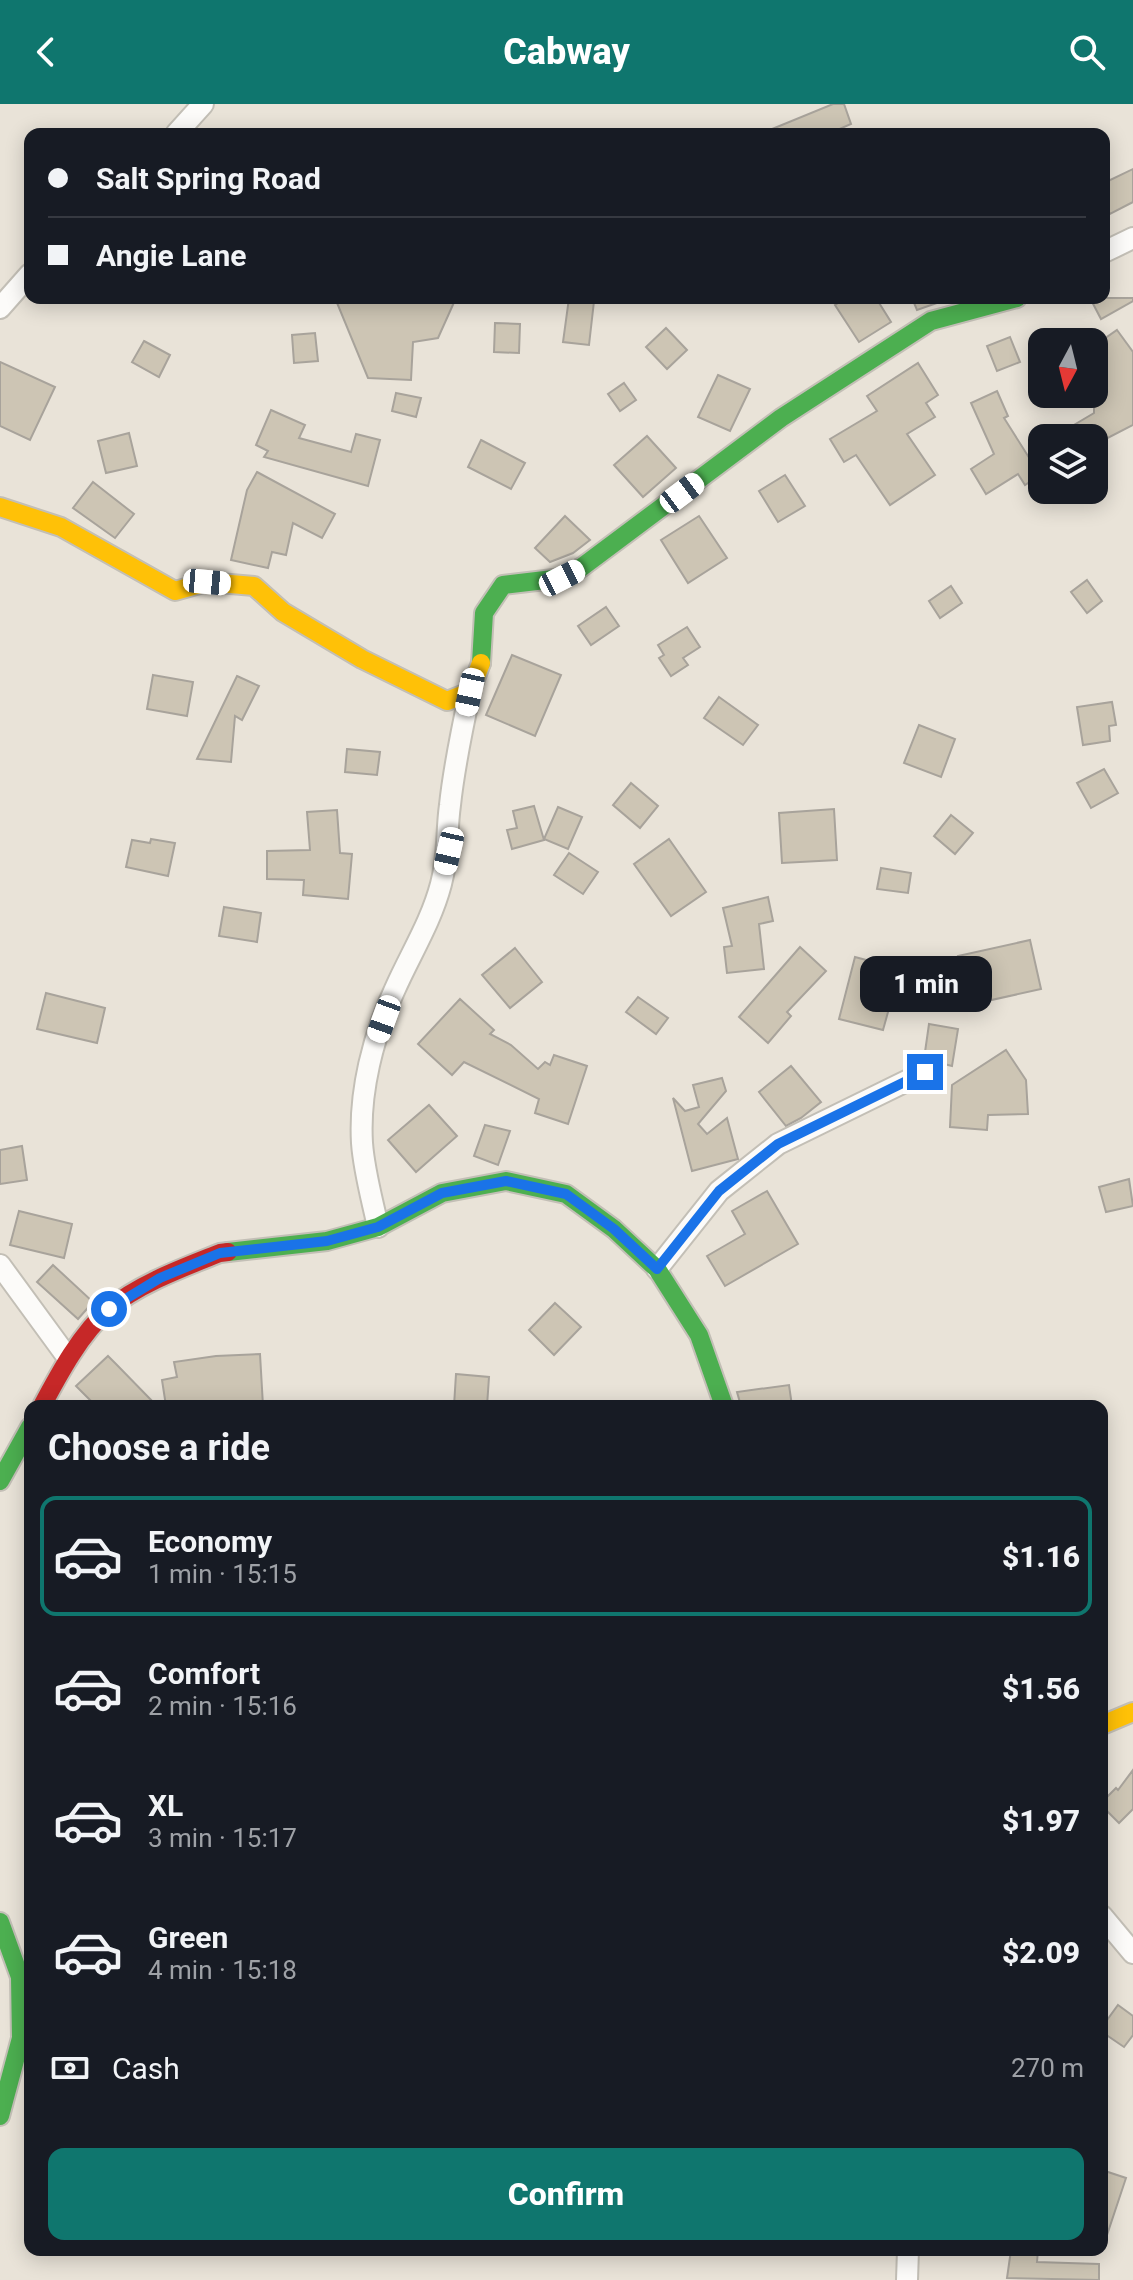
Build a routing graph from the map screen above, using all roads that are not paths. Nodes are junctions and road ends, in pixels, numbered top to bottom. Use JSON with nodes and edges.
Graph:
{"nodes":[{"id":1,"x":203,"y":104,"type":"edge"},
{"id":2,"x":181,"y":128,"type":"edge"},
{"id":3,"x":1133,"y":238,"type":"edge"},
{"id":4,"x":1110,"y":249,"type":"edge"},
{"id":5,"x":24,"y":281,"type":"edge"},
{"id":6,"x":995,"y":304,"type":"edge"},
{"id":7,"x":0,"y":308,"type":"edge"},
{"id":8,"x":0,"y":507,"type":"edge"},
{"id":9,"x":470,"y":692,"type":"junction"},
{"id":10,"x":925,"y":1072,"type":"dead end"},
{"id":11,"x":378,"y":1227,"type":"junction"},
{"id":12,"x":0,"y":1265,"type":"edge"},
{"id":13,"x":657,"y":1269,"type":"junction"},
{"id":14,"x":68,"y":1358,"type":"junction"},
{"id":15,"x":45,"y":1400,"type":"edge"},
{"id":16,"x":722,"y":1400,"type":"edge"},
{"id":17,"x":24,"y":1438,"type":"edge"},
{"id":18,"x":0,"y":1481,"type":"edge"},
{"id":19,"x":1133,"y":1712,"type":"edge"},
{"id":20,"x":1108,"y":1722,"type":"edge"},
{"id":21,"x":0,"y":1922,"type":"edge"},
{"id":22,"x":1108,"y":1923,"type":"edge"},
{"id":23,"x":1133,"y":1953,"type":"edge"},
{"id":24,"x":0,"y":2116,"type":"edge"},
{"id":25,"x":908,"y":2256,"type":"edge"},
{"id":26,"x":907,"y":2280,"type":"edge"}],
"edges":[{"from":1,"to":2,"type":"street"},
{"from":3,"to":4,"type":"street"},
{"from":5,"to":7,"type":"street"},
{"from":6,"to":9,"type":"street"},
{"from":8,"to":9,"type":"street"},
{"from":9,"to":11,"type":"street"},
{"from":10,"to":13,"type":"street"},
{"from":11,"to":13,"type":"street"},
{"from":11,"to":14,"type":"street"},
{"from":12,"to":14,"type":"street"},
{"from":13,"to":16,"type":"street"},
{"from":14,"to":15,"type":"street"},
{"from":17,"to":18,"type":"street"},
{"from":19,"to":20,"type":"street"},
{"from":21,"to":24,"type":"street"},
{"from":22,"to":23,"type":"street"},
{"from":25,"to":26,"type":"street"}]}
